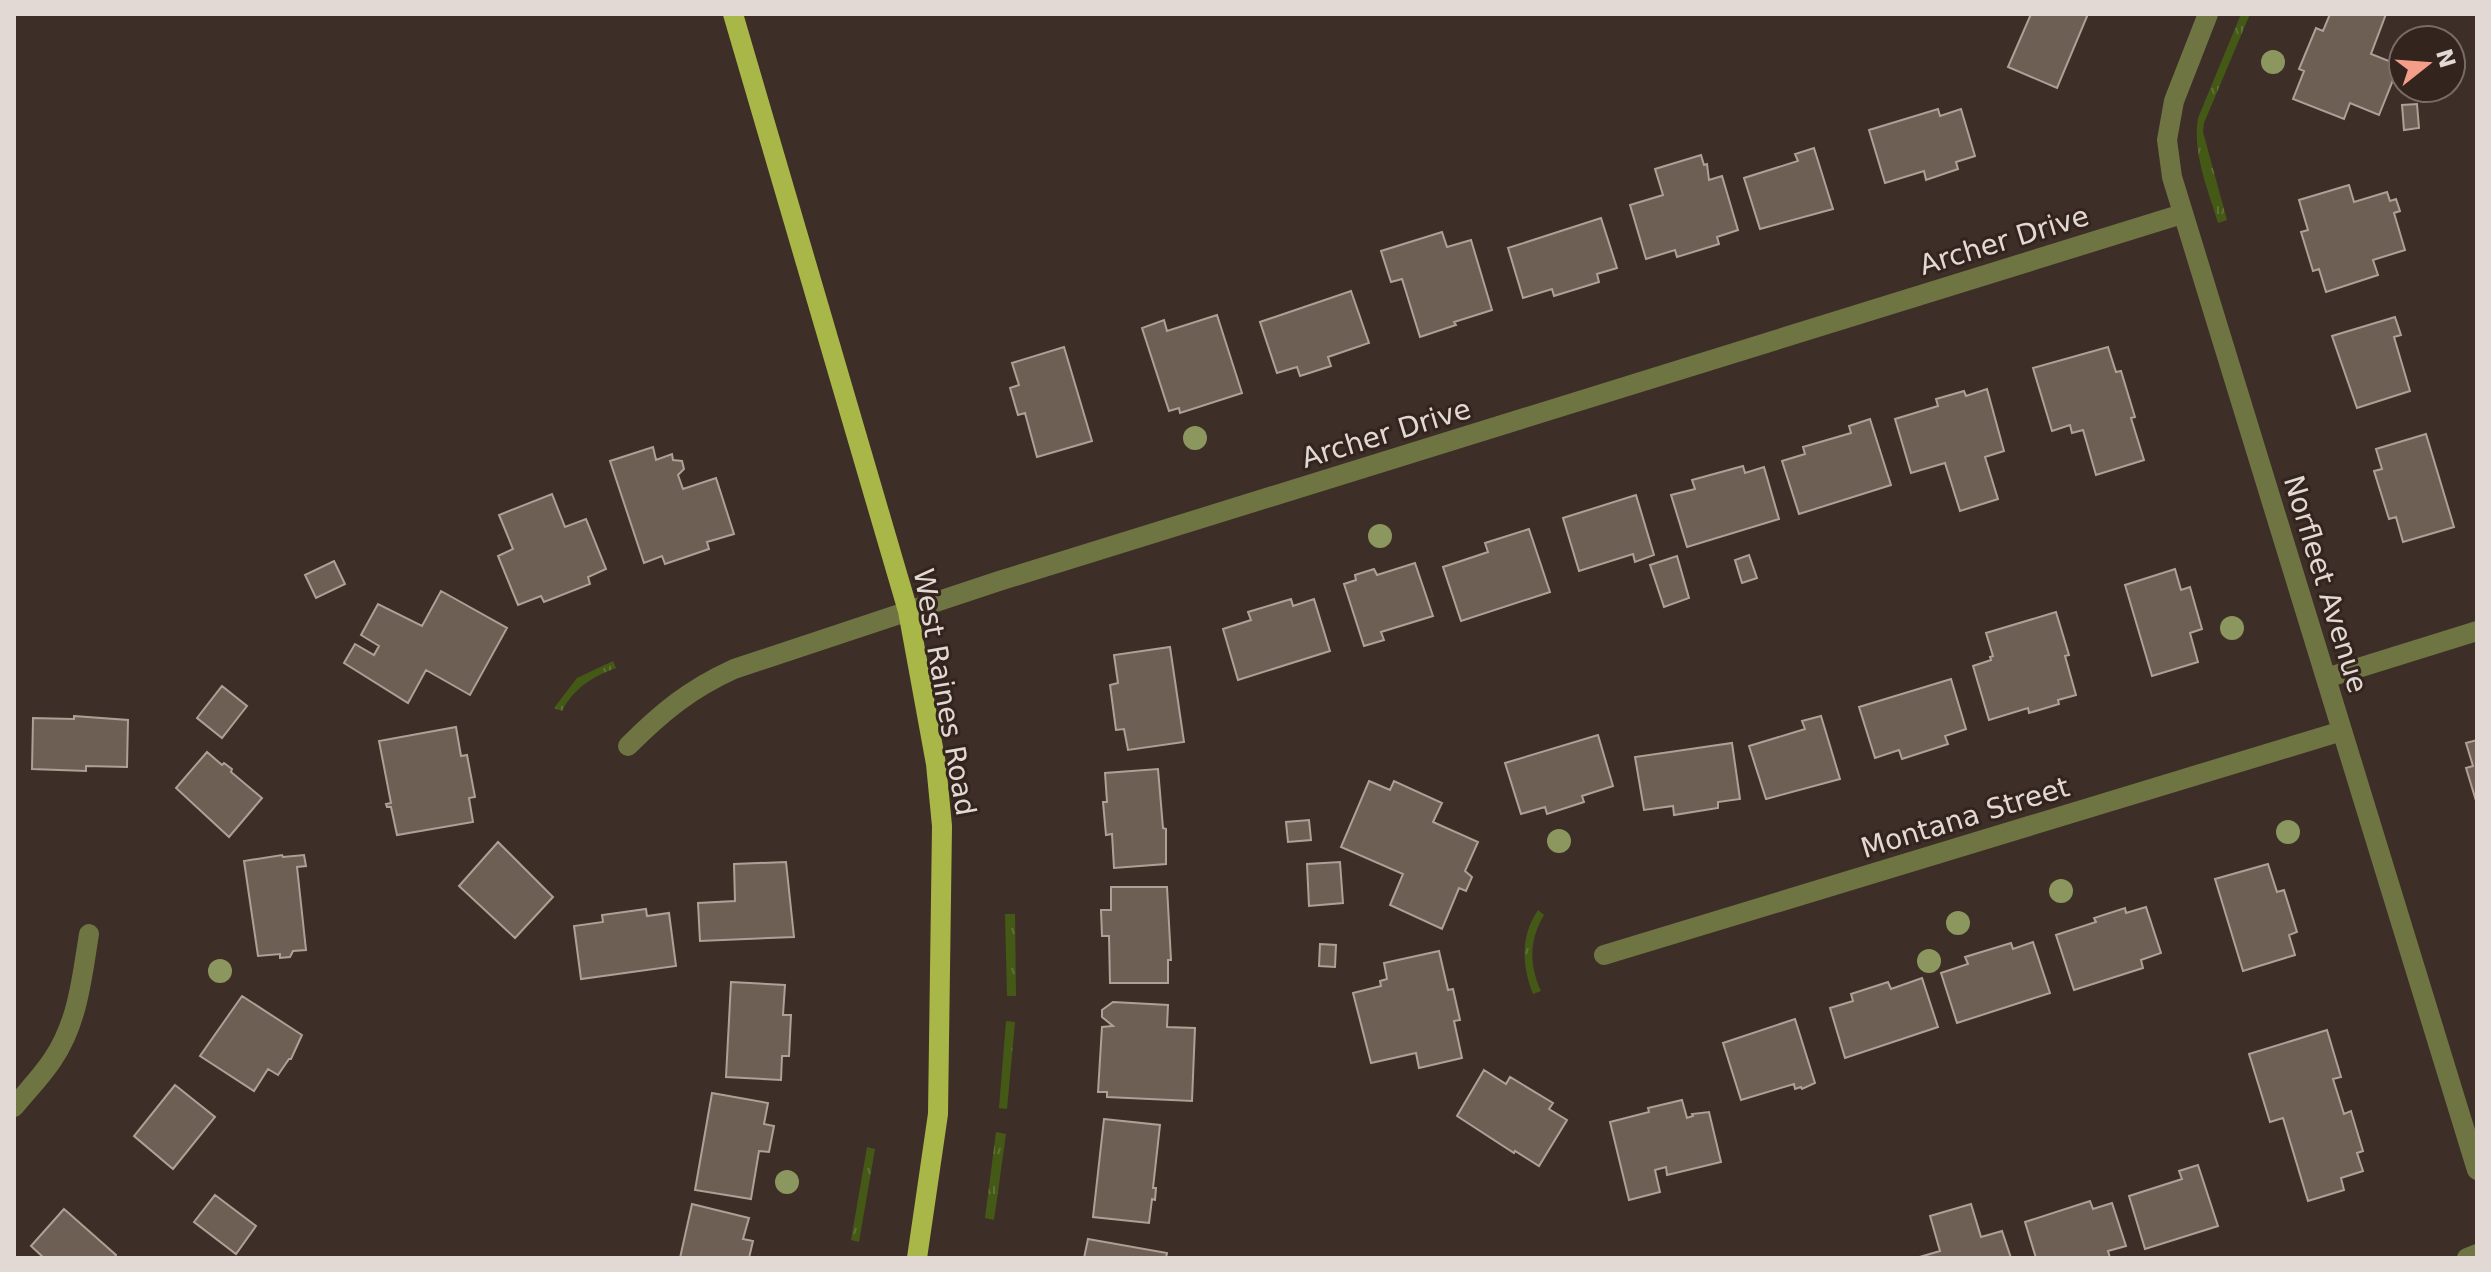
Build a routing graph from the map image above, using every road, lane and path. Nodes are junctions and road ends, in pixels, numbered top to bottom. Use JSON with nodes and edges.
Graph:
{"nodes":[{"id":1,"x":733,"y":14,"type":"edge"},
{"id":2,"x":2208,"y":14,"type":"edge"},
{"id":3,"x":2182,"y":214,"type":"junction"},
{"id":4,"x":908,"y":611,"type":"junction"},
{"id":5,"x":2477,"y":631,"type":"edge"},
{"id":6,"x":2326,"y":678,"type":"junction"},
{"id":7,"x":2342,"y":731,"type":"junction"},
{"id":8,"x":628,"y":746,"type":"dead end"},
{"id":9,"x":89,"y":934,"type":"dead end"},
{"id":10,"x":1604,"y":955,"type":"dead end"},
{"id":11,"x":14,"y":1107,"type":"edge"},
{"id":12,"x":2477,"y":1170,"type":"edge"},
{"id":13,"x":2477,"y":1254,"type":"edge"},
{"id":14,"x":917,"y":1258,"type":"edge"},
{"id":15,"x":2467,"y":1258,"type":"edge"}],
"edges":[{"from":1,"to":4,"type":"main road","name":"West Raines Road"},
{"from":2,"to":3,"type":"street","name":"Norfleet Avenue"},
{"from":3,"to":4,"type":"street","name":"Archer Drive"},
{"from":3,"to":6,"type":"street","name":"Norfleet Avenue"},
{"from":4,"to":8,"type":"street","name":"Archer Drive"},
{"from":4,"to":14,"type":"main road","name":"West Raines Road"},
{"from":5,"to":6,"type":"street"},
{"from":6,"to":7,"type":"street","name":"Norfleet Avenue"},
{"from":7,"to":10,"type":"street","name":"Montana Street"},
{"from":7,"to":12,"type":"street","name":"Norfleet Avenue"},
{"from":9,"to":11,"type":"street"},
{"from":13,"to":15,"type":"street"}]}
